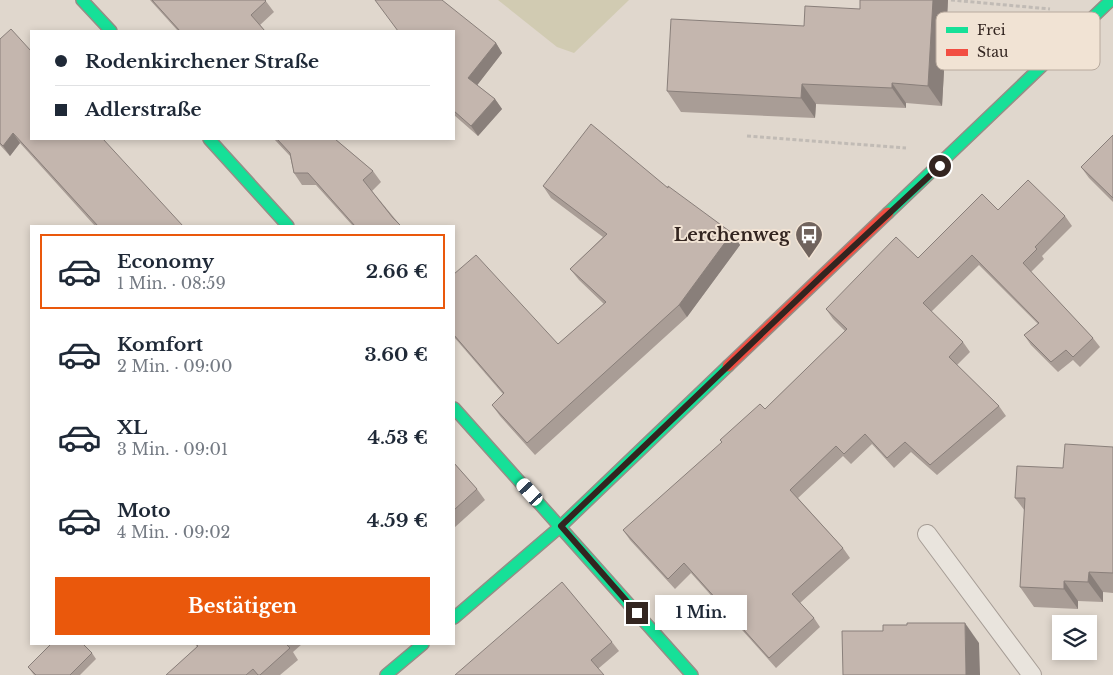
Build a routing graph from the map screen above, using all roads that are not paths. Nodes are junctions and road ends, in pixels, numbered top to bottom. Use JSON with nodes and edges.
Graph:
{"nodes":[{"id":1,"x":82,"y":0,"type":"edge"},
{"id":2,"x":1111,"y":0,"type":"edge"},
{"id":3,"x":1099,"y":12,"type":"edge"},
{"id":4,"x":110,"y":30,"type":"edge"},
{"id":5,"x":1040,"y":70,"type":"edge"},
{"id":6,"x":210,"y":140,"type":"edge"},
{"id":7,"x":287,"y":225,"type":"edge"},
{"id":8,"x":455,"y":409,"type":"edge"},
{"id":9,"x":561,"y":526,"type":"junction"},
{"id":10,"x":927,"y":534,"type":"dead end"},
{"id":11,"x":455,"y":617,"type":"edge"},
{"id":12,"x":422,"y":645,"type":"edge"},
{"id":13,"x":386,"y":675,"type":"edge"},
{"id":14,"x":692,"y":675,"type":"edge"},
{"id":15,"x":1032,"y":675,"type":"edge"}],
"edges":[{"from":1,"to":4,"type":"main road"},
{"from":2,"to":3,"type":"main road"},
{"from":5,"to":9,"type":"main road"},
{"from":6,"to":7,"type":"main road"},
{"from":8,"to":9,"type":"main road"},
{"from":9,"to":11,"type":"main road"},
{"from":9,"to":14,"type":"main road"},
{"from":10,"to":15,"type":"lane"},
{"from":12,"to":13,"type":"main road"}]}
